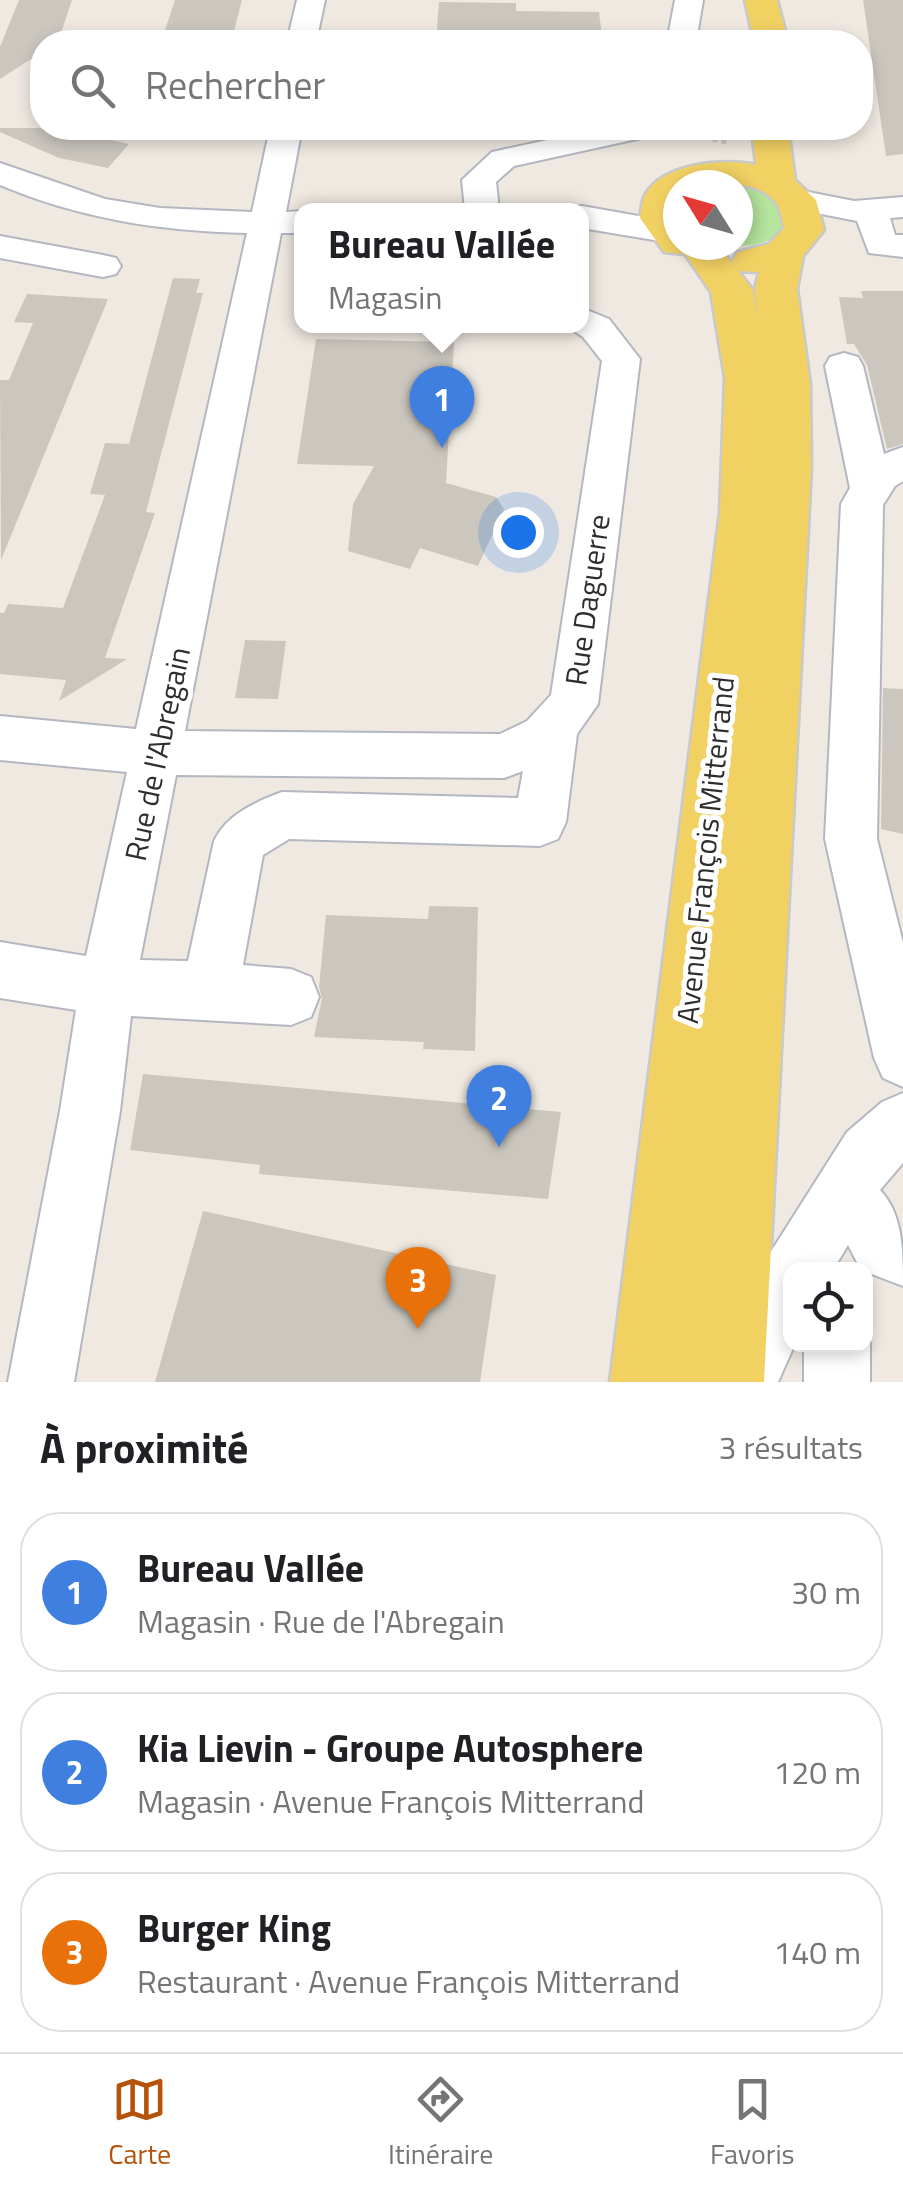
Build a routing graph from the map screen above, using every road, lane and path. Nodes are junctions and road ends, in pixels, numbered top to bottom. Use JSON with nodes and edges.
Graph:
{"nodes":[{"id":1,"x":310,"y":0,"type":"edge"},
{"id":2,"x":689,"y":0,"type":"edge"},
{"id":3,"x":733,"y":0,"type":"edge"},
{"id":4,"x":761,"y":0,"type":"edge"},
{"id":5,"x":304,"y":30,"type":"edge"},
{"id":6,"x":684,"y":30,"type":"edge"},
{"id":7,"x":738,"y":30,"type":"edge"},
{"id":8,"x":769,"y":30,"type":"edge"},
{"id":9,"x":286,"y":140,"type":"edge"},
{"id":10,"x":589,"y":140,"type":"edge"},
{"id":11,"x":708,"y":140,"type":"edge"},
{"id":12,"x":773,"y":140,"type":"edge"},
{"id":13,"x":698,"y":170,"type":"edge"},
{"id":14,"x":0,"y":173,"type":"edge"},
{"id":15,"x":753,"y":184,"type":"edge"},
{"id":16,"x":482,"y":203,"type":"edge"},
{"id":17,"x":876,"y":209,"type":"edge"},
{"id":18,"x":589,"y":217,"type":"edge"},
{"id":19,"x":789,"y":217,"type":"junction"},
{"id":20,"x":285,"y":222,"type":"edge"},
{"id":21,"x":663,"y":223,"type":"edge"},
{"id":22,"x":903,"y":246,"type":"edge"},
{"id":23,"x":0,"y":247,"type":"edge"},
{"id":24,"x":753,"y":249,"type":"edge"},
{"id":25,"x":709,"y":260,"type":"edge"},
{"id":26,"x":104,"y":266,"type":"dead end"},
{"id":27,"x":759,"y":321,"type":"junction"},
{"id":28,"x":589,"y":324,"type":"edge"},
{"id":29,"x":844,"y":366,"type":"dead end"},
{"id":30,"x":887,"y":476,"type":"edge"},
{"id":31,"x":554,"y":726,"type":"junction"},
{"id":32,"x":0,"y":738,"type":"edge"},
{"id":33,"x":159,"y":753,"type":"junction"},
{"id":34,"x":0,"y":970,"type":"edge"},
{"id":35,"x":107,"y":987,"type":"junction"},
{"id":36,"x":210,"y":990,"type":"junction"},
{"id":37,"x":291,"y":996,"type":"dead end"},
{"id":38,"x":903,"y":1058,"type":"edge"},
{"id":39,"x":903,"y":1124,"type":"edge"},
{"id":40,"x":840,"y":1198,"type":"junction"},
{"id":41,"x":803,"y":1262,"type":"edge"},
{"id":42,"x":884,"y":1262,"type":"edge"},
{"id":43,"x":783,"y":1299,"type":"edge"},
{"id":44,"x":838,"y":1352,"type":"edge"},
{"id":45,"x":41,"y":1382,"type":"edge"},
{"id":46,"x":649,"y":1382,"type":"edge"},
{"id":47,"x":725,"y":1382,"type":"edge"},
{"id":48,"x":744,"y":1382,"type":"edge"},
{"id":49,"x":837,"y":1382,"type":"edge"}],
"edges":[{"from":1,"to":5,"type":"street"},
{"from":2,"to":6,"type":"street"},
{"from":3,"to":7,"type":"main road"},
{"from":4,"to":8,"type":"main road"},
{"from":9,"to":20,"type":"street","name":"Rue de l'Abregain"},
{"from":10,"to":16,"type":"street"},
{"from":11,"to":13,"type":"main road"},
{"from":12,"to":19,"type":"main road"},
{"from":14,"to":20,"type":"street"},
{"from":15,"to":19,"type":"main road"},
{"from":17,"to":19,"type":"street"},
{"from":17,"to":22,"type":"street"},
{"from":18,"to":21,"type":"street"},
{"from":19,"to":24,"type":"main road"},
{"from":19,"to":27,"type":"main road"},
{"from":20,"to":33,"type":"street","name":"Rue de l'Abregain"},
{"from":23,"to":26,"type":"street"},
{"from":25,"to":27,"type":"main road"},
{"from":27,"to":46,"type":"main road","name":"Avenue François Mitterrand"},
{"from":27,"to":47,"type":"main road","name":"Avenue François Mitterrand"},
{"from":28,"to":31,"type":"street","name":"Rue Daguerre"},
{"from":29,"to":30,"type":"street"},
{"from":30,"to":38,"type":"street"},
{"from":31,"to":33,"type":"street","name":"Rue Daguerre"},
{"from":31,"to":36,"type":"street"},
{"from":32,"to":33,"type":"street","name":"Rue Daguerre"},
{"from":33,"to":35,"type":"street","name":"Rue de l'Abregain"},
{"from":34,"to":35,"type":"street"},
{"from":35,"to":36,"type":"street"},
{"from":35,"to":45,"type":"street","name":"Rue de l'Abregain"},
{"from":36,"to":37,"type":"street"},
{"from":39,"to":40,"type":"street"},
{"from":40,"to":41,"type":"street"},
{"from":40,"to":42,"type":"street"},
{"from":43,"to":48,"type":"street"},
{"from":44,"to":49,"type":"street"}]}
